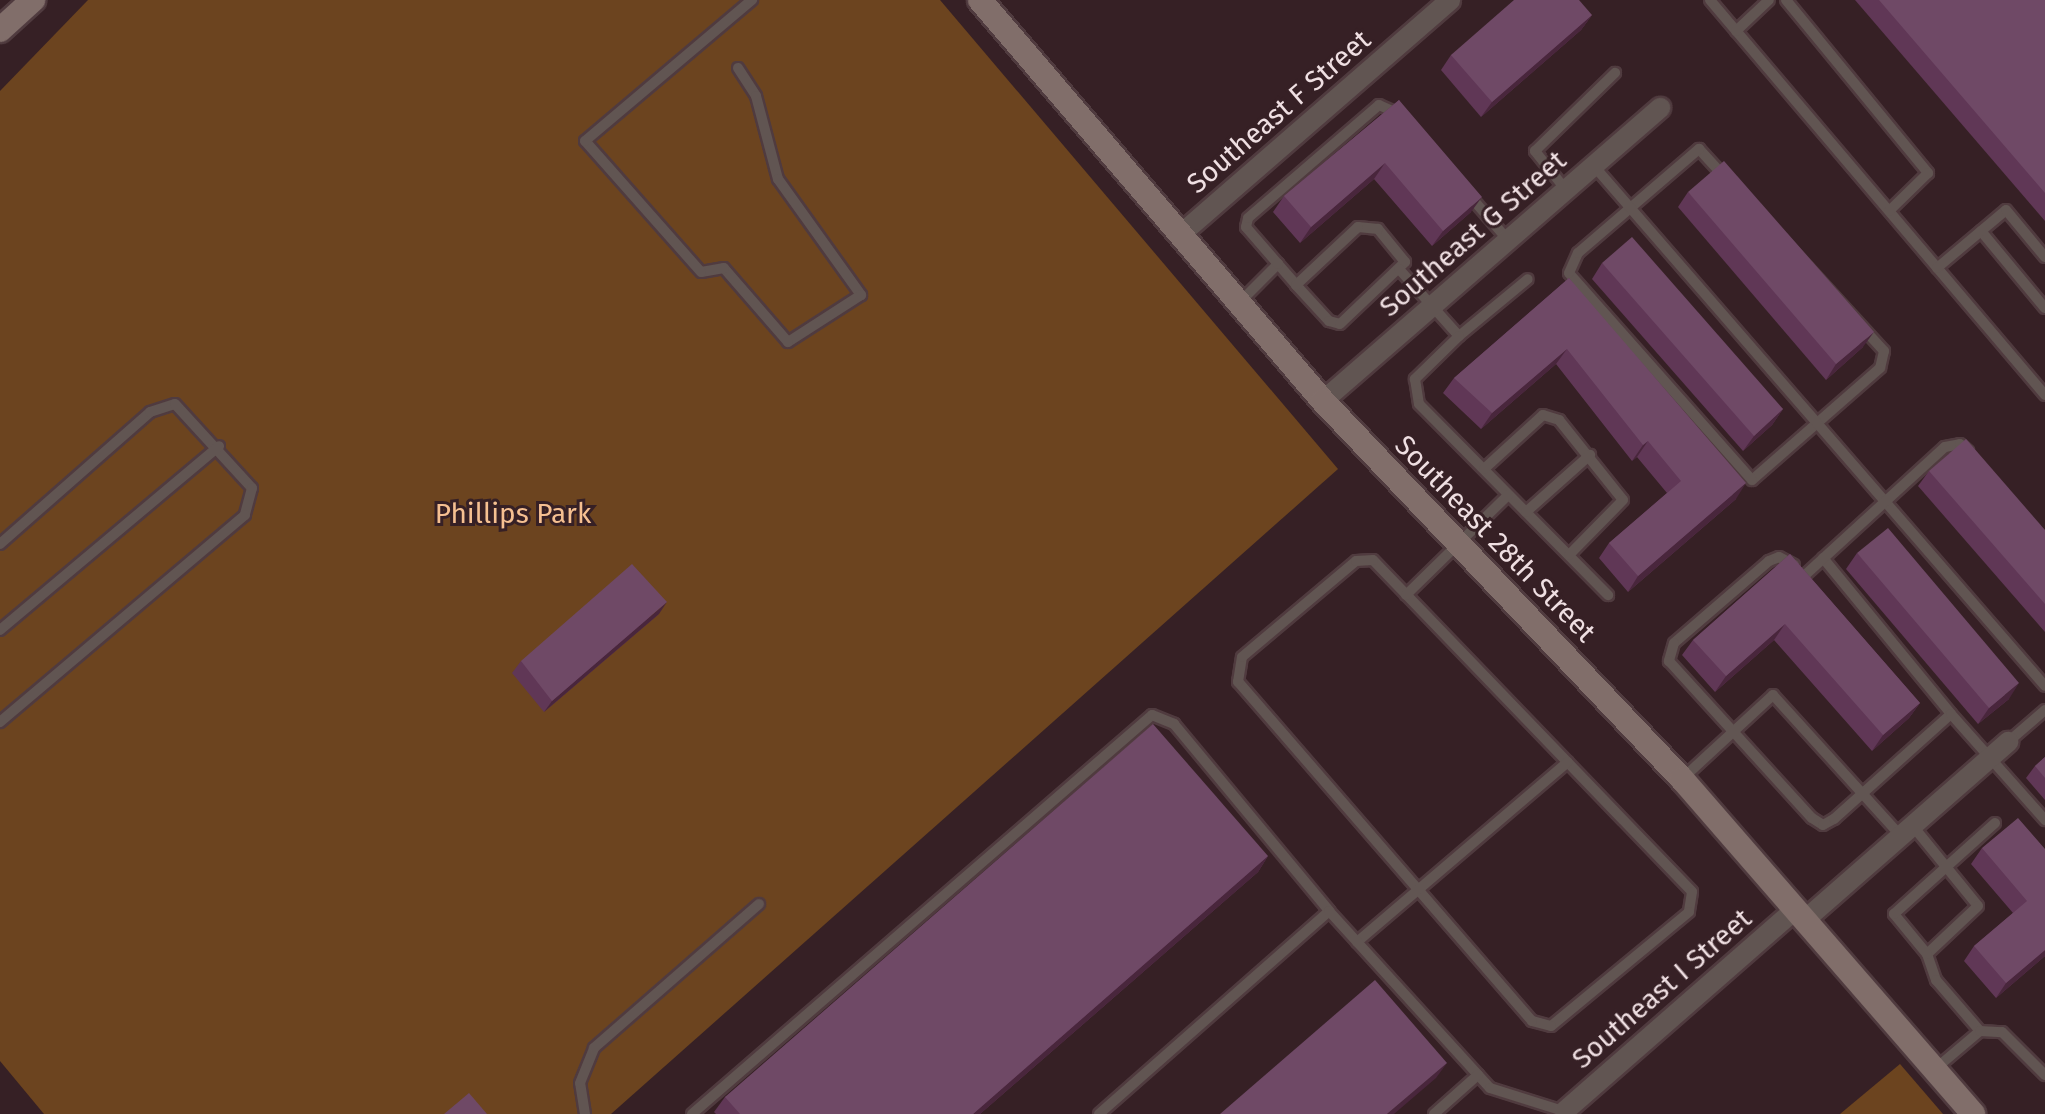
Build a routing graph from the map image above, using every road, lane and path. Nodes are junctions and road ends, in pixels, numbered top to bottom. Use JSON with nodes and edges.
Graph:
{"nodes":[{"id":1,"x":33,"y":0,"type":"edge"},
{"id":2,"x":752,"y":0,"type":"edge"},
{"id":3,"x":980,"y":0,"type":"edge"},
{"id":4,"x":1450,"y":0,"type":"edge"},
{"id":5,"x":1710,"y":0,"type":"edge"},
{"id":6,"x":1769,"y":0,"type":"edge"},
{"id":7,"x":1786,"y":0,"type":"edge"},
{"id":8,"x":0,"y":30,"type":"edge"},
{"id":9,"x":1736,"y":31,"type":"junction"},
{"id":10,"x":738,"y":68,"type":"dead end"},
{"id":11,"x":1615,"y":73,"type":"dead end"},
{"id":12,"x":1660,"y":108,"type":"dead end"},
{"id":13,"x":1405,"y":121,"type":"edge"},
{"id":14,"x":1594,"y":166,"type":"junction"},
{"id":15,"x":1465,"y":190,"type":"edge"},
{"id":16,"x":1566,"y":190,"type":"junction"},
{"id":17,"x":1631,"y":208,"type":"junction"},
{"id":18,"x":1889,"y":211,"type":"junction"},
{"id":19,"x":1981,"y":231,"type":"junction"},
{"id":20,"x":1180,"y":235,"type":"junction"},
{"id":21,"x":1508,"y":240,"type":"junction"},
{"id":22,"x":2045,"y":257,"type":"edge"},
{"id":23,"x":1278,"y":264,"type":"junction"},
{"id":24,"x":1937,"y":268,"type":"junction"},
{"id":25,"x":1399,"y":269,"type":"junction"},
{"id":26,"x":1528,"y":279,"type":"dead end"},
{"id":27,"x":1296,"y":285,"type":"junction"},
{"id":28,"x":1239,"y":303,"type":"junction"},
{"id":29,"x":1433,"y":305,"type":"junction"},
{"id":30,"x":2045,"y":308,"type":"edge"},
{"id":31,"x":1459,"y":336,"type":"junction"},
{"id":32,"x":2045,"y":394,"type":"edge"},
{"id":33,"x":1323,"y":401,"type":"junction"},
{"id":34,"x":1818,"y":425,"type":"junction"},
{"id":35,"x":219,"y":446,"type":"junction"},
{"id":36,"x":1590,"y":455,"type":"junction"},
{"id":37,"x":1977,"y":461,"type":"edge"},
{"id":38,"x":1484,"y":469,"type":"junction"},
{"id":39,"x":1508,"y":495,"type":"junction"},
{"id":40,"x":1885,"y":502,"type":"junction"},
{"id":41,"x":1526,"y":512,"type":"junction"},
{"id":42,"x":0,"y":544,"type":"edge"},
{"id":43,"x":1457,"y":546,"type":"junction"},
{"id":44,"x":1569,"y":555,"type":"junction"},
{"id":45,"x":1823,"y":558,"type":"junction"},
{"id":46,"x":1804,"y":576,"type":"junction"},
{"id":47,"x":1814,"y":588,"type":"edge"},
{"id":48,"x":1406,"y":595,"type":"junction"},
{"id":49,"x":1608,"y":595,"type":"dead end"},
{"id":50,"x":0,"y":630,"type":"edge"},
{"id":51,"x":2045,"y":686,"type":"edge"},
{"id":52,"x":2045,"y":710,"type":"edge"},
{"id":53,"x":1951,"y":714,"type":"junction"},
{"id":54,"x":0,"y":722,"type":"edge"},
{"id":55,"x":1734,"y":728,"type":"junction"},
{"id":56,"x":2008,"y":742,"type":"joint"},
{"id":57,"x":1991,"y":757,"type":"junction"},
{"id":58,"x":1568,"y":762,"type":"junction"},
{"id":59,"x":1682,"y":779,"type":"junction"},
{"id":60,"x":1863,"y":792,"type":"junction"},
{"id":61,"x":2045,"y":820,"type":"edge"},
{"id":62,"x":1995,"y":823,"type":"dead end"},
{"id":63,"x":1907,"y":830,"type":"junction"},
{"id":64,"x":1947,"y":865,"type":"junction"},
{"id":65,"x":1418,"y":890,"type":"junction"},
{"id":66,"x":759,"y":904,"type":"dead end"},
{"id":67,"x":1329,"y":911,"type":"junction"},
{"id":68,"x":1801,"y":914,"type":"junction"},
{"id":69,"x":1357,"y":942,"type":"junction"},
{"id":70,"x":1927,"y":954,"type":"junction"},
{"id":71,"x":1980,"y":1031,"type":"junction"},
{"id":72,"x":1934,"y":1070,"type":"junction"},
{"id":73,"x":1478,"y":1075,"type":"junction"},
{"id":74,"x":2045,"y":1075,"type":"edge"},
{"id":75,"x":1566,"y":1113,"type":"edge"},
{"id":76,"x":585,"y":1114,"type":"edge"},
{"id":77,"x":692,"y":1114,"type":"edge"},
{"id":78,"x":1099,"y":1114,"type":"edge"},
{"id":79,"x":1434,"y":1114,"type":"edge"},
{"id":80,"x":1973,"y":1114,"type":"edge"}],
"edges":[{"from":1,"to":8,"type":"main road"},
{"from":2,"to":10,"type":"lane"},
{"from":3,"to":20,"type":"main road","name":"Southeast 28th Street"},
{"from":4,"to":20,"type":"street","name":"Southeast F Street"},
{"from":5,"to":9,"type":"lane"},
{"from":6,"to":9,"type":"lane"},
{"from":7,"to":18,"type":"lane"},
{"from":9,"to":18,"type":"lane"},
{"from":11,"to":16,"type":"lane"},
{"from":12,"to":14,"type":"street","name":"Southeast G Street"},
{"from":13,"to":23,"type":"lane"},
{"from":14,"to":16,"type":"street","name":"Southeast G Street"},
{"from":14,"to":17,"type":"lane"},
{"from":15,"to":21,"type":"lane"},
{"from":16,"to":21,"type":"street","name":"Southeast G Street"},
{"from":17,"to":34,"type":"lane"},
{"from":17,"to":34,"type":"lane"},
{"from":17,"to":34,"type":"lane"},
{"from":18,"to":24,"type":"lane"},
{"from":19,"to":22,"type":"lane"},
{"from":19,"to":24,"type":"lane"},
{"from":19,"to":30,"type":"lane"},
{"from":20,"to":28,"type":"main road","name":"Southeast 28th Street"},
{"from":21,"to":29,"type":"street","name":"Southeast G Street"},
{"from":23,"to":27,"type":"lane"},
{"from":23,"to":28,"type":"lane"},
{"from":24,"to":32,"type":"lane"},
{"from":25,"to":27,"type":"lane"},
{"from":25,"to":27,"type":"lane"},
{"from":25,"to":29,"type":"lane"},
{"from":26,"to":31,"type":"lane"},
{"from":28,"to":33,"type":"main road","name":"Southeast 28th Street"},
{"from":29,"to":31,"type":"lane"},
{"from":29,"to":33,"type":"street","name":"Southeast G Street"},
{"from":31,"to":38,"type":"lane"},
{"from":33,"to":43,"type":"main road","name":"Southeast 28th Street"},
{"from":34,"to":40,"type":"lane"},
{"from":35,"to":42,"type":"lane"},
{"from":35,"to":50,"type":"lane"},
{"from":35,"to":54,"type":"lane"},
{"from":36,"to":38,"type":"lane"},
{"from":36,"to":41,"type":"lane"},
{"from":36,"to":44,"type":"lane"},
{"from":37,"to":40,"type":"lane"},
{"from":38,"to":39,"type":"lane"},
{"from":39,"to":41,"type":"lane"},
{"from":39,"to":43,"type":"lane"},
{"from":40,"to":45,"type":"lane"},
{"from":40,"to":51,"type":"lane"},
{"from":41,"to":44,"type":"lane"},
{"from":43,"to":48,"type":"lane"},
{"from":43,"to":59,"type":"main road","name":"Southeast 28th Street"},
{"from":44,"to":49,"type":"lane"},
{"from":45,"to":46,"type":"lane"},
{"from":45,"to":53,"type":"lane"},
{"from":46,"to":47,"type":"lane"},
{"from":46,"to":55,"type":"lane"},
{"from":48,"to":58,"type":"lane"},
{"from":48,"to":65,"type":"lane"},
{"from":52,"to":56,"type":"lane"},
{"from":53,"to":57,"type":"lane"},
{"from":53,"to":60,"type":"lane"},
{"from":55,"to":59,"type":"lane"},
{"from":55,"to":60,"type":"lane"},
{"from":55,"to":60,"type":"lane"},
{"from":56,"to":57,"type":"street","name":"Southeast I Street"},
{"from":57,"to":61,"type":"lane"},
{"from":57,"to":63,"type":"street","name":"Southeast I Street"},
{"from":58,"to":65,"type":"lane"},
{"from":58,"to":65,"type":"lane"},
{"from":59,"to":68,"type":"main road","name":"Southeast 28th Street"},
{"from":60,"to":63,"type":"lane"},
{"from":62,"to":64,"type":"lane"},
{"from":63,"to":64,"type":"lane"},
{"from":63,"to":68,"type":"street","name":"Southeast I Street"},
{"from":64,"to":70,"type":"lane"},
{"from":64,"to":70,"type":"lane"},
{"from":65,"to":69,"type":"lane"},
{"from":66,"to":76,"type":"lane"},
{"from":67,"to":69,"type":"lane"},
{"from":67,"to":77,"type":"lane"},
{"from":67,"to":78,"type":"lane"},
{"from":68,"to":72,"type":"main road","name":"Southeast 28th Street"},
{"from":68,"to":75,"type":"street","name":"Southeast I Street"},
{"from":69,"to":73,"type":"lane"},
{"from":70,"to":71,"type":"lane"},
{"from":71,"to":72,"type":"lane"},
{"from":71,"to":74,"type":"lane"},
{"from":72,"to":80,"type":"main road","name":"Southeast 28th Street"},
{"from":73,"to":75,"type":"lane"},
{"from":73,"to":79,"type":"lane"}]}
